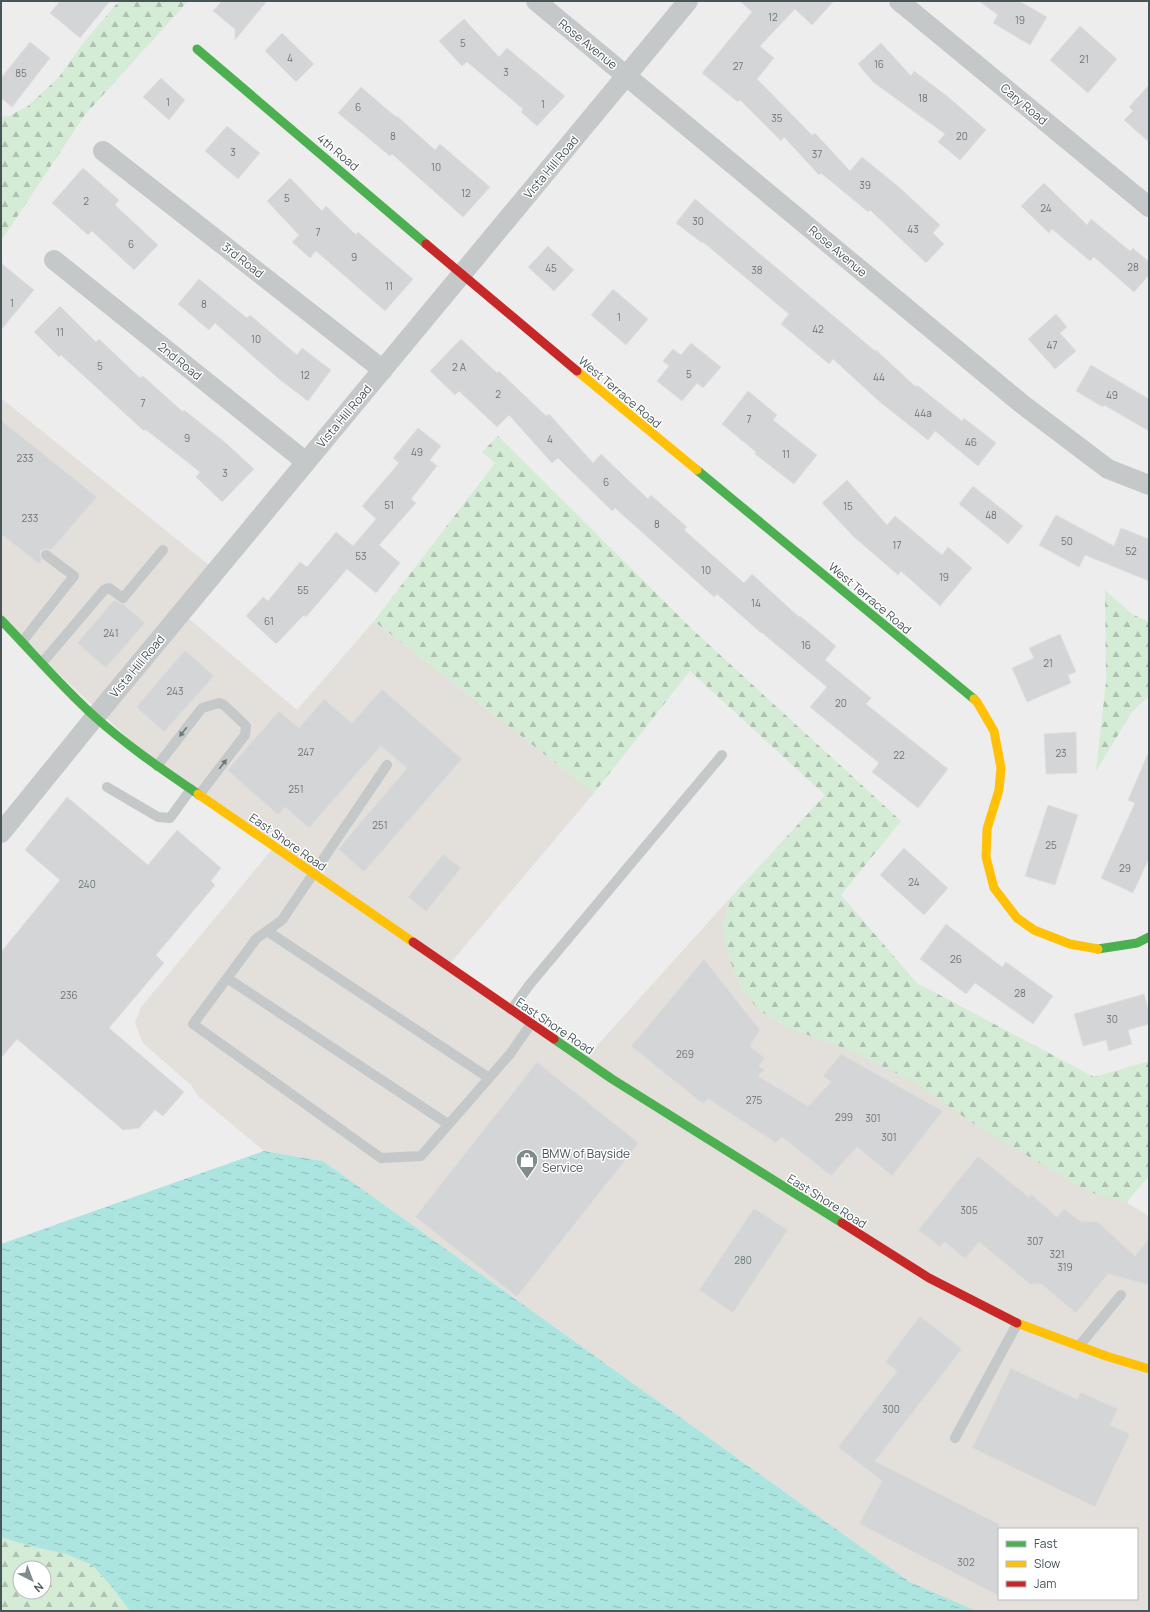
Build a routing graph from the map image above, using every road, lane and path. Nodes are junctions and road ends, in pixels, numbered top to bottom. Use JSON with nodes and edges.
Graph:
{"nodes":[{"id":1,"x":536,"y":1,"type":"edge"},
{"id":2,"x":688,"y":1,"type":"edge"},
{"id":3,"x":899,"y":1,"type":"edge"},
{"id":4,"x":197,"y":49,"type":"dead end"},
{"id":5,"x":626,"y":75,"type":"junction"},
{"id":6,"x":103,"y":151,"type":"dead end"},
{"id":7,"x":1149,"y":207,"type":"edge"},
{"id":8,"x":54,"y":260,"type":"dead end"},
{"id":9,"x":462,"y":273,"type":"junction"},
{"id":10,"x":383,"y":370,"type":"junction"},
{"id":11,"x":306,"y":462,"type":"junction"},
{"id":12,"x":1149,"y":485,"type":"edge"},
{"id":13,"x":163,"y":550,"type":"dead end"},
{"id":14,"x":46,"y":555,"type":"dead end"},
{"id":15,"x":1,"y":620,"type":"edge"},
{"id":16,"x":22,"y":642,"type":"junction"},
{"id":17,"x":42,"y":663,"type":"junction"},
{"id":18,"x":95,"y":717,"type":"junction"},
{"id":19,"x":722,"y":755,"type":"dead end"},
{"id":20,"x":387,"y":765,"type":"dead end"},
{"id":21,"x":157,"y":766,"type":"junction"},
{"id":22,"x":107,"y":787,"type":"dead end"},
{"id":23,"x":195,"y":792,"type":"junction"},
{"id":24,"x":1,"y":833,"type":"edge"},
{"id":25,"x":313,"y":874,"type":"junction"},
{"id":26,"x":267,"y":931,"type":"junction"},
{"id":27,"x":1149,"y":937,"type":"edge"},
{"id":28,"x":227,"y":978,"type":"junction"},
{"id":29,"x":511,"y":1010,"type":"junction"},
{"id":30,"x":531,"y":1024,"type":"junction"},
{"id":31,"x":489,"y":1078,"type":"junction"},
{"id":32,"x":448,"y":1124,"type":"junction"},
{"id":33,"x":1121,"y":1295,"type":"dead end"},
{"id":34,"x":1017,"y":1324,"type":"junction"},
{"id":35,"x":1079,"y":1346,"type":"junction"},
{"id":36,"x":1149,"y":1368,"type":"edge"},
{"id":37,"x":955,"y":1438,"type":"dead end"}],
"edges":[{"from":1,"to":5,"type":"street","name":"Rose Avenue"},
{"from":2,"to":5,"type":"street","name":"Vista Hill Road"},
{"from":3,"to":7,"type":"street","name":"Cary Road"},
{"from":4,"to":9,"type":"main road","name":"4th Road"},
{"from":5,"to":9,"type":"street","name":"Vista Hill Road"},
{"from":5,"to":12,"type":"street","name":"Rose Avenue"},
{"from":6,"to":10,"type":"street","name":"3rd Road"},
{"from":8,"to":11,"type":"street","name":"2nd Road"},
{"from":9,"to":10,"type":"street","name":"Vista Hill Road"},
{"from":9,"to":27,"type":"main road","name":"West Terrace Road"},
{"from":10,"to":11,"type":"street","name":"Vista Hill Road"},
{"from":11,"to":18,"type":"street","name":"Vista Hill Road"},
{"from":13,"to":17,"type":"lane"},
{"from":14,"to":16,"type":"lane"},
{"from":15,"to":16,"type":"main road","name":"East Shore Road"},
{"from":16,"to":17,"type":"main road","name":"East Shore Road"},
{"from":17,"to":18,"type":"main road","name":"East Shore Road"},
{"from":18,"to":21,"type":"main road","name":"East Shore Road"},
{"from":18,"to":24,"type":"street","name":"Vista Hill Road"},
{"from":19,"to":29,"type":"lane"},
{"from":20,"to":25,"type":"lane"},
{"from":21,"to":23,"type":"main road","name":"East Shore Road"},
{"from":23,"to":21,"type":"lane","one_way":true},
{"from":22,"to":23,"type":"lane"},
{"from":23,"to":25,"type":"main road","name":"East Shore Road"},
{"from":25,"to":26,"type":"lane"},
{"from":25,"to":29,"type":"main road","name":"East Shore Road"},
{"from":26,"to":28,"type":"lane"},
{"from":26,"to":31,"type":"lane"},
{"from":28,"to":32,"type":"lane"},
{"from":28,"to":32,"type":"lane"},
{"from":29,"to":30,"type":"main road","name":"East Shore Road"},
{"from":30,"to":31,"type":"lane"},
{"from":30,"to":34,"type":"main road","name":"East Shore Road"},
{"from":31,"to":32,"type":"lane"},
{"from":33,"to":35,"type":"lane"},
{"from":34,"to":35,"type":"main road","name":"East Shore Road"},
{"from":34,"to":37,"type":"lane"},
{"from":35,"to":36,"type":"main road","name":"East Shore Road"}]}
